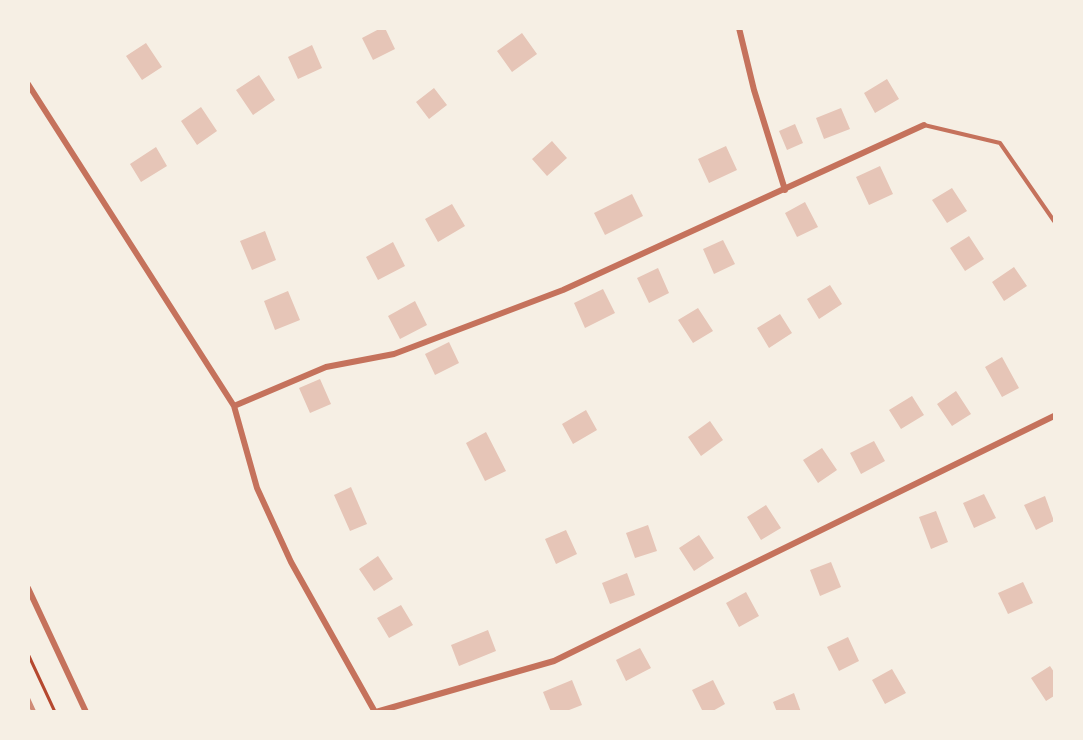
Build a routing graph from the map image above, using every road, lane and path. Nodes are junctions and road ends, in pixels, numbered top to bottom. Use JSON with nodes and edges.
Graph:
{"nodes":[{"id":1,"x":739,"y":28,"type":"edge"},
{"id":2,"x":28,"y":84,"type":"edge"},
{"id":3,"x":924,"y":125,"type":"joint"},
{"id":4,"x":785,"y":190,"type":"junction"},
{"id":5,"x":1054,"y":221,"type":"edge"},
{"id":6,"x":234,"y":406,"type":"junction"},
{"id":7,"x":1054,"y":416,"type":"edge"},
{"id":8,"x":28,"y":588,"type":"edge"},
{"id":9,"x":28,"y":654,"type":"edge"},
{"id":10,"x":55,"y":711,"type":"edge"},
{"id":11,"x":86,"y":711,"type":"edge"},
{"id":12,"x":375,"y":711,"type":"edge"}],
"edges":[{"from":1,"to":4,"type":"street"},
{"from":2,"to":6,"type":"street"},
{"from":3,"to":4,"type":"street"},
{"from":3,"to":5,"type":"lane"},
{"from":4,"to":6,"type":"street"},
{"from":6,"to":12,"type":"street"},
{"from":7,"to":12,"type":"street"},
{"from":8,"to":11,"type":"street"},
{"from":9,"to":10,"type":"path"}]}
